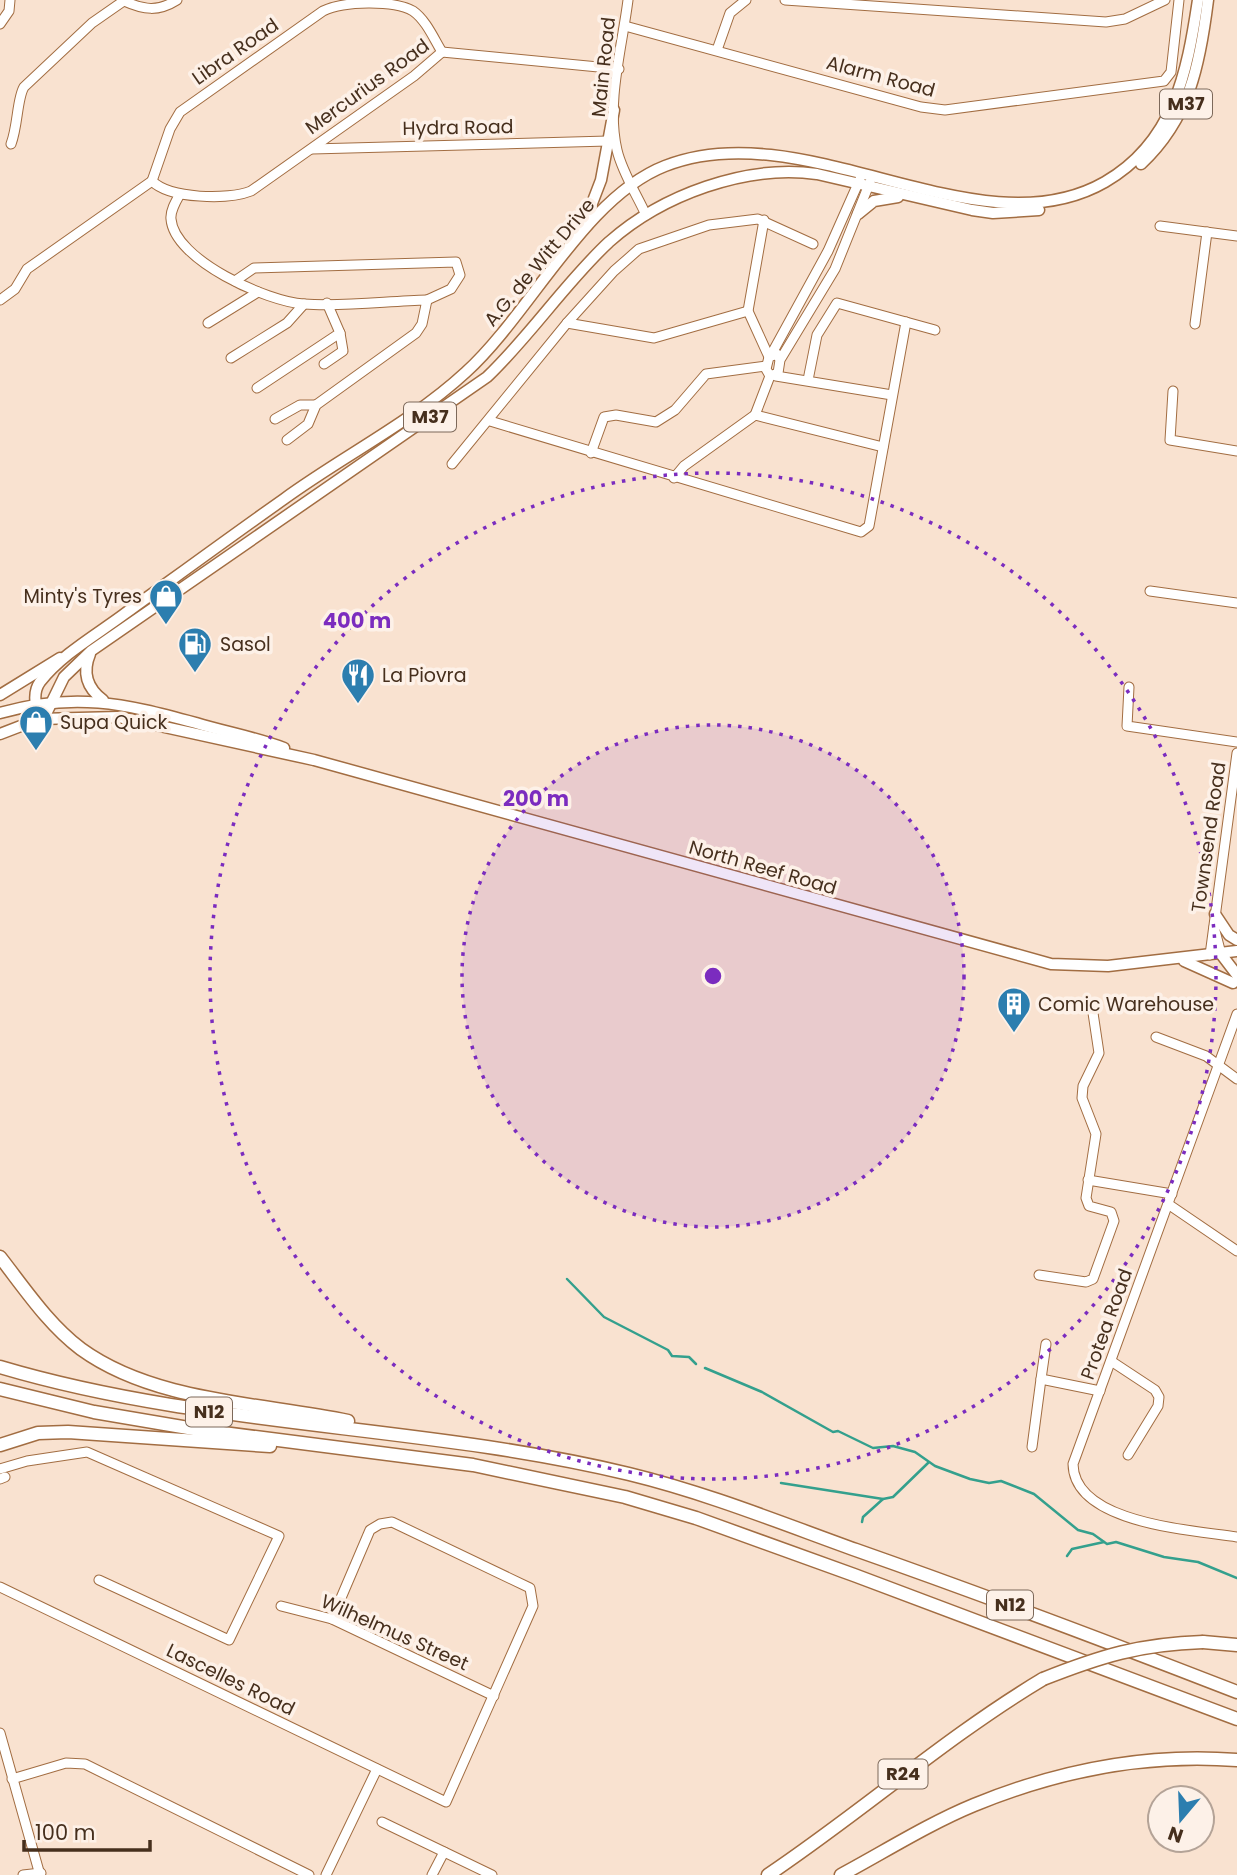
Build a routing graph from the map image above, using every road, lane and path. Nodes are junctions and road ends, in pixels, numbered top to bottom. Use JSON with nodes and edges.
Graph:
{"nodes":[{"id":1,"x":10,"y":0,"type":"edge"},
{"id":2,"x":125,"y":0,"type":"edge"},
{"id":3,"x":177,"y":0,"type":"edge"},
{"id":4,"x":628,"y":0,"type":"edge"},
{"id":5,"x":746,"y":0,"type":"edge"},
{"id":6,"x":785,"y":0,"type":"edge"},
{"id":7,"x":1165,"y":0,"type":"edge"},
{"id":8,"x":1179,"y":0,"type":"edge"},
{"id":9,"x":1198,"y":0,"type":"edge"},
{"id":10,"x":1208,"y":0,"type":"edge"},
{"id":11,"x":0,"y":24,"type":"edge"},
{"id":12,"x":625,"y":26,"type":"junction"},
{"id":13,"x":717,"y":50,"type":"junction"},
{"id":14,"x":442,"y":52,"type":"junction"},
{"id":15,"x":619,"y":69,"type":"junction"},
{"id":16,"x":614,"y":110,"type":"junction"},
{"id":17,"x":344,"y":125,"type":"junction"},
{"id":18,"x":608,"y":141,"type":"junction"},
{"id":19,"x":11,"y":144,"type":"dead end"},
{"id":20,"x":348,"y":148,"type":"junction"},
{"id":21,"x":310,"y":149,"type":"junction"},
{"id":22,"x":865,"y":180,"type":"junction"},
{"id":23,"x":152,"y":181,"type":"junction"},
{"id":24,"x":633,"y":184,"type":"junction"},
{"id":25,"x":180,"y":194,"type":"junction"},
{"id":26,"x":925,"y":199,"type":"junction"},
{"id":27,"x":858,"y":214,"type":"junction"},
{"id":28,"x":646,"y":215,"type":"junction"},
{"id":29,"x":764,"y":220,"type":"junction"},
{"id":30,"x":1160,"y":226,"type":"dead end"},
{"id":31,"x":1207,"y":232,"type":"junction"},
{"id":32,"x":1237,"y":236,"type":"edge"},
{"id":33,"x":575,"y":242,"type":"junction"},
{"id":34,"x":814,"y":244,"type":"dead end"},
{"id":35,"x":235,"y":281,"type":"junction"},
{"id":36,"x":258,"y":292,"type":"junction"},
{"id":37,"x":0,"y":300,"type":"edge"},
{"id":38,"x":427,"y":300,"type":"junction"},
{"id":39,"x":327,"y":303,"type":"junction"},
{"id":40,"x":304,"y":304,"type":"junction"},
{"id":41,"x":748,"y":311,"type":"junction"},
{"id":42,"x":791,"y":316,"type":"junction"},
{"id":43,"x":906,"y":322,"type":"junction"},
{"id":44,"x":208,"y":323,"type":"dead end"},
{"id":45,"x":567,"y":323,"type":"junction"},
{"id":46,"x":803,"y":323,"type":"junction"},
{"id":47,"x":1195,"y":324,"type":"dead end"},
{"id":48,"x":935,"y":330,"type":"dead end"},
{"id":49,"x":340,"y":333,"type":"junction"},
{"id":50,"x":231,"y":358,"type":"dead end"},
{"id":51,"x":769,"y":359,"type":"junction"},
{"id":52,"x":780,"y":360,"type":"junction"},
{"id":53,"x":324,"y":364,"type":"dead end"},
{"id":54,"x":773,"y":376,"type":"junction"},
{"id":55,"x":808,"y":380,"type":"junction"},
{"id":56,"x":257,"y":388,"type":"dead end"},
{"id":57,"x":1173,"y":391,"type":"dead end"},
{"id":58,"x":892,"y":395,"type":"junction"},
{"id":59,"x":316,"y":405,"type":"junction"},
{"id":60,"x":419,"y":408,"type":"junction"},
{"id":61,"x":755,"y":415,"type":"junction"},
{"id":62,"x":275,"y":419,"type":"dead end"},
{"id":63,"x":428,"y":419,"type":"junction"},
{"id":64,"x":490,"y":421,"type":"junction"},
{"id":65,"x":391,"y":427,"type":"junction"},
{"id":66,"x":400,"y":438,"type":"junction"},
{"id":67,"x":287,"y":440,"type":"dead end"},
{"id":68,"x":883,"y":447,"type":"junction"},
{"id":69,"x":1237,"y":451,"type":"edge"},
{"id":70,"x":590,"y":453,"type":"junction"},
{"id":71,"x":452,"y":464,"type":"dead end"},
{"id":72,"x":674,"y":478,"type":"junction"},
{"id":73,"x":169,"y":582,"type":"junction"},
{"id":74,"x":177,"y":591,"type":"junction"},
{"id":75,"x":1150,"y":591,"type":"dead end"},
{"id":76,"x":1237,"y":603,"type":"edge"},
{"id":77,"x":75,"y":650,"type":"junction"},
{"id":78,"x":91,"y":651,"type":"junction"},
{"id":79,"x":1129,"y":687,"type":"dead end"},
{"id":80,"x":0,"y":695,"type":"edge"},
{"id":81,"x":50,"y":702,"type":"junction"},
{"id":82,"x":105,"y":702,"type":"junction"},
{"id":83,"x":36,"y":703,"type":"junction"},
{"id":84,"x":0,"y":713,"type":"edge"},
{"id":85,"x":42,"y":718,"type":"junction"},
{"id":86,"x":0,"y":734,"type":"edge"},
{"id":87,"x":1237,"y":742,"type":"edge"},
{"id":88,"x":1237,"y":753,"type":"edge"},
{"id":89,"x":313,"y":759,"type":"junction"},
{"id":90,"x":1215,"y":920,"type":"junction"},
{"id":91,"x":1237,"y":940,"type":"edge"},
{"id":92,"x":1237,"y":951,"type":"edge"},
{"id":93,"x":1216,"y":955,"type":"junction"},
{"id":94,"x":1178,"y":960,"type":"junction"},
{"id":95,"x":1236,"y":981,"type":"edge"},
{"id":96,"x":1093,"y":1013,"type":"dead end"},
{"id":97,"x":1237,"y":1014,"type":"edge"},
{"id":98,"x":1156,"y":1037,"type":"dead end"},
{"id":99,"x":1218,"y":1065,"type":"junction"},
{"id":100,"x":1237,"y":1079,"type":"edge"},
{"id":101,"x":1088,"y":1180,"type":"junction"},
{"id":102,"x":1172,"y":1194,"type":"junction"},
{"id":103,"x":1168,"y":1204,"type":"junction"},
{"id":104,"x":1237,"y":1251,"type":"edge"},
{"id":105,"x":0,"y":1257,"type":"edge"},
{"id":106,"x":1039,"y":1275,"type":"dead end"},
{"id":107,"x":1046,"y":1344,"type":"dead end"},
{"id":108,"x":1111,"y":1361,"type":"junction"},
{"id":109,"x":0,"y":1367,"type":"edge"},
{"id":110,"x":1041,"y":1379,"type":"junction"},
{"id":111,"x":0,"y":1389,"type":"edge"},
{"id":112,"x":1100,"y":1391,"type":"junction"},
{"id":113,"x":422,"y":1435,"type":"junction"},
{"id":114,"x":0,"y":1445,"type":"edge"},
{"id":115,"x":1032,"y":1447,"type":"dead end"},
{"id":116,"x":382,"y":1453,"type":"junction"},
{"id":117,"x":1128,"y":1455,"type":"dead end"},
{"id":118,"x":2,"y":1475,"type":"edge"},
{"id":119,"x":1237,"y":1537,"type":"edge"},
{"id":120,"x":99,"y":1580,"type":"dead end"},
{"id":121,"x":0,"y":1587,"type":"edge"},
{"id":122,"x":281,"y":1605,"type":"dead end"},
{"id":123,"x":332,"y":1619,"type":"junction"},
{"id":124,"x":1237,"y":1645,"type":"edge"},
{"id":125,"x":1237,"y":1692,"type":"edge"},
{"id":126,"x":494,"y":1696,"type":"junction"},
{"id":127,"x":1237,"y":1718,"type":"edge"},
{"id":128,"x":0,"y":1733,"type":"edge"},
{"id":129,"x":1237,"y":1760,"type":"edge"},
{"id":130,"x":377,"y":1769,"type":"junction"},
{"id":131,"x":12,"y":1779,"type":"junction"},
{"id":132,"x":382,"y":1822,"type":"dead end"},
{"id":133,"x":444,"y":1852,"type":"junction"},
{"id":134,"x":41,"y":1874,"type":"edge"},
{"id":135,"x":23,"y":1875,"type":"edge"},
{"id":136,"x":309,"y":1875,"type":"edge"},
{"id":137,"x":326,"y":1875,"type":"edge"},
{"id":138,"x":432,"y":1875,"type":"edge"},
{"id":139,"x":492,"y":1875,"type":"edge"},
{"id":140,"x":768,"y":1875,"type":"edge"},
{"id":141,"x":841,"y":1875,"type":"edge"}],
"edges":[{"from":1,"to":11,"type":"street"},
{"from":2,"to":3,"type":"street"},
{"from":2,"to":19,"type":"street"},
{"from":4,"to":12,"type":"street","name":"Main Road"},
{"from":5,"to":13,"type":"street"},
{"from":6,"to":7,"type":"street"},
{"from":8,"to":13,"type":"street","name":"Alarm Road"},
{"from":9,"to":22,"type":"main road","name":"A.G. de Witt Drive","number":"M37"},
{"from":10,"to":26,"type":"main road","name":"A.G. de Witt Drive","number":"M37"},
{"from":12,"to":13,"type":"street","name":"Alarm Road"},
{"from":12,"to":15,"type":"street","name":"Main Road"},
{"from":14,"to":15,"type":"street","name":"Mercurius Road"},
{"from":14,"to":17,"type":"street","name":"Mercurius Road"},
{"from":14,"to":23,"type":"street","name":"Libra Road"},
{"from":15,"to":16,"type":"street","name":"Main Road"},
{"from":16,"to":18,"type":"main road"},
{"from":16,"to":24,"type":"street","name":"Main Road"},
{"from":17,"to":20,"type":"street"},
{"from":17,"to":21,"type":"street","name":"Mercurius Road"},
{"from":18,"to":20,"type":"street","name":"Hydra Road"},
{"from":18,"to":33,"type":"main road"},
{"from":20,"to":21,"type":"street","name":"Hydra Road"},
{"from":21,"to":25,"type":"street","name":"Mercurius Road"},
{"from":22,"to":24,"type":"main road","name":"A.G. de Witt Drive","number":"M37"},
{"from":22,"to":26,"type":"main road","name":"A.G. de Witt Drive","number":"M37"},
{"from":22,"to":27,"type":"street"},
{"from":22,"to":28,"type":"main road","name":"A.G. de Witt Drive","number":"M37"},
{"from":22,"to":42,"type":"street"},
{"from":23,"to":25,"type":"street","name":"Mercurius Road"},
{"from":23,"to":37,"type":"street"},
{"from":24,"to":28,"type":"street","name":"Main Road"},
{"from":24,"to":33,"type":"main road","name":"A.G. de Witt Drive","number":"M37"},
{"from":25,"to":35,"type":"street"},
{"from":26,"to":27,"type":"main road"},
{"from":27,"to":46,"type":"street"},
{"from":28,"to":63,"type":"main road","name":"A.G. de Witt Drive","number":"M37"},
{"from":29,"to":34,"type":"street"},
{"from":29,"to":41,"type":"street"},
{"from":29,"to":45,"type":"street"},
{"from":30,"to":31,"type":"street"},
{"from":31,"to":32,"type":"street"},
{"from":31,"to":47,"type":"street"},
{"from":33,"to":60,"type":"main road","name":"A.G. de Witt Drive","number":"M37"},
{"from":35,"to":36,"type":"street"},
{"from":35,"to":38,"type":"street"},
{"from":36,"to":40,"type":"street"},
{"from":36,"to":44,"type":"street"},
{"from":38,"to":39,"type":"street"},
{"from":38,"to":59,"type":"street"},
{"from":39,"to":40,"type":"street"},
{"from":39,"to":49,"type":"street"},
{"from":40,"to":50,"type":"street"},
{"from":41,"to":45,"type":"street"},
{"from":41,"to":51,"type":"street"},
{"from":42,"to":46,"type":"street"},
{"from":42,"to":51,"type":"street"},
{"from":43,"to":48,"type":"street"},
{"from":43,"to":55,"type":"street"},
{"from":43,"to":58,"type":"street"},
{"from":45,"to":64,"type":"street"},
{"from":46,"to":52,"type":"street"},
{"from":49,"to":53,"type":"street"},
{"from":49,"to":56,"type":"street"},
{"from":51,"to":52,"type":"street"},
{"from":51,"to":54,"type":"street"},
{"from":51,"to":70,"type":"street"},
{"from":52,"to":54,"type":"street"},
{"from":54,"to":55,"type":"street"},
{"from":54,"to":61,"type":"street"},
{"from":55,"to":58,"type":"street"},
{"from":57,"to":69,"type":"street"},
{"from":58,"to":68,"type":"street"},
{"from":59,"to":62,"type":"street"},
{"from":59,"to":67,"type":"street"},
{"from":60,"to":63,"type":"main road"},
{"from":60,"to":65,"type":"main road","name":"A.G. de Witt Drive","number":"M37"},
{"from":61,"to":68,"type":"street"},
{"from":61,"to":72,"type":"street"},
{"from":63,"to":66,"type":"main road","name":"A.G. de Witt Drive","number":"M37"},
{"from":64,"to":70,"type":"street"},
{"from":64,"to":71,"type":"street"},
{"from":65,"to":66,"type":"main road"},
{"from":65,"to":73,"type":"main road","name":"A.G. de Witt Drive","number":"M37"},
{"from":66,"to":74,"type":"main road","name":"A.G. de Witt Drive","number":"M37"},
{"from":68,"to":72,"type":"street"},
{"from":70,"to":72,"type":"street"},
{"from":73,"to":74,"type":"main road"},
{"from":73,"to":77,"type":"main road","name":"A.G. de Witt Drive","number":"M37"},
{"from":74,"to":78,"type":"main road","name":"A.G. de Witt Drive","number":"M37"},
{"from":75,"to":76,"type":"street"},
{"from":77,"to":80,"type":"main road"},
{"from":77,"to":83,"type":"main road","name":"A.G. de Witt Drive","number":"M37"},
{"from":78,"to":81,"type":"main road","name":"A.G. de Witt Drive","number":"M37"},
{"from":78,"to":82,"type":"main road"},
{"from":79,"to":87,"type":"street"},
{"from":81,"to":82,"type":"main road","name":"North Reef Road"},
{"from":81,"to":83,"type":"main road","name":"North Reef Road"},
{"from":81,"to":85,"type":"main road","name":"A.G. de Witt Drive","number":"M37"},
{"from":82,"to":89,"type":"main road","name":"North Reef Road"},
{"from":83,"to":84,"type":"main road","name":"North Reef Road"},
{"from":83,"to":85,"type":"main road"},
{"from":85,"to":86,"type":"main road","name":"North Reef Road"},
{"from":85,"to":89,"type":"main road","name":"North Reef Road"},
{"from":88,"to":90,"type":"street","name":"Townsend Road"},
{"from":89,"to":94,"type":"main road","name":"North Reef Road"},
{"from":90,"to":91,"type":"main road"},
{"from":90,"to":93,"type":"street","name":"Townsend Road"},
{"from":92,"to":93,"type":"main road","name":"North Reef Road"},
{"from":93,"to":94,"type":"main road","name":"North Reef Road"},
{"from":93,"to":95,"type":"main road"},
{"from":94,"to":95,"type":"main road"},
{"from":96,"to":101,"type":"street"},
{"from":97,"to":99,"type":"street","name":"Protea Road"},
{"from":98,"to":99,"type":"street"},
{"from":99,"to":100,"type":"street"},
{"from":99,"to":102,"type":"street","name":"Protea Road"},
{"from":101,"to":102,"type":"street"},
{"from":101,"to":106,"type":"street"},
{"from":102,"to":103,"type":"street","name":"Protea Road"},
{"from":103,"to":104,"type":"street"},
{"from":103,"to":108,"type":"street","name":"Protea Road"},
{"from":105,"to":113,"type":"highway"},
{"from":107,"to":110,"type":"street"},
{"from":108,"to":112,"type":"street","name":"Protea Road"},
{"from":108,"to":117,"type":"street"},
{"from":109,"to":113,"type":"highway","number":"N12"},
{"from":110,"to":112,"type":"street"},
{"from":110,"to":115,"type":"street"},
{"from":111,"to":116,"type":"highway","number":"N12"},
{"from":112,"to":119,"type":"street","name":"Protea Road"},
{"from":113,"to":125,"type":"highway","number":"N12"},
{"from":114,"to":116,"type":"highway"},
{"from":116,"to":127,"type":"highway","number":"N12"},
{"from":118,"to":120,"type":"street"},
{"from":121,"to":130,"type":"street","name":"Lascelles Road"},
{"from":122,"to":123,"type":"street","name":"Wilhelmus Street"},
{"from":123,"to":126,"type":"street","name":"Wilhelmus Street"},
{"from":123,"to":126,"type":"street"},
{"from":124,"to":140,"type":"highway","number":"R24","bridge":true},
{"from":126,"to":130,"type":"street","name":"Lascelles Road"},
{"from":128,"to":131,"type":"street"},
{"from":129,"to":141,"type":"highway"},
{"from":130,"to":137,"type":"street"},
{"from":131,"to":134,"type":"street"},
{"from":131,"to":136,"type":"street"},
{"from":132,"to":133,"type":"street"},
{"from":133,"to":138,"type":"street"},
{"from":133,"to":139,"type":"street"},
{"from":134,"to":135,"type":"street"}]}
